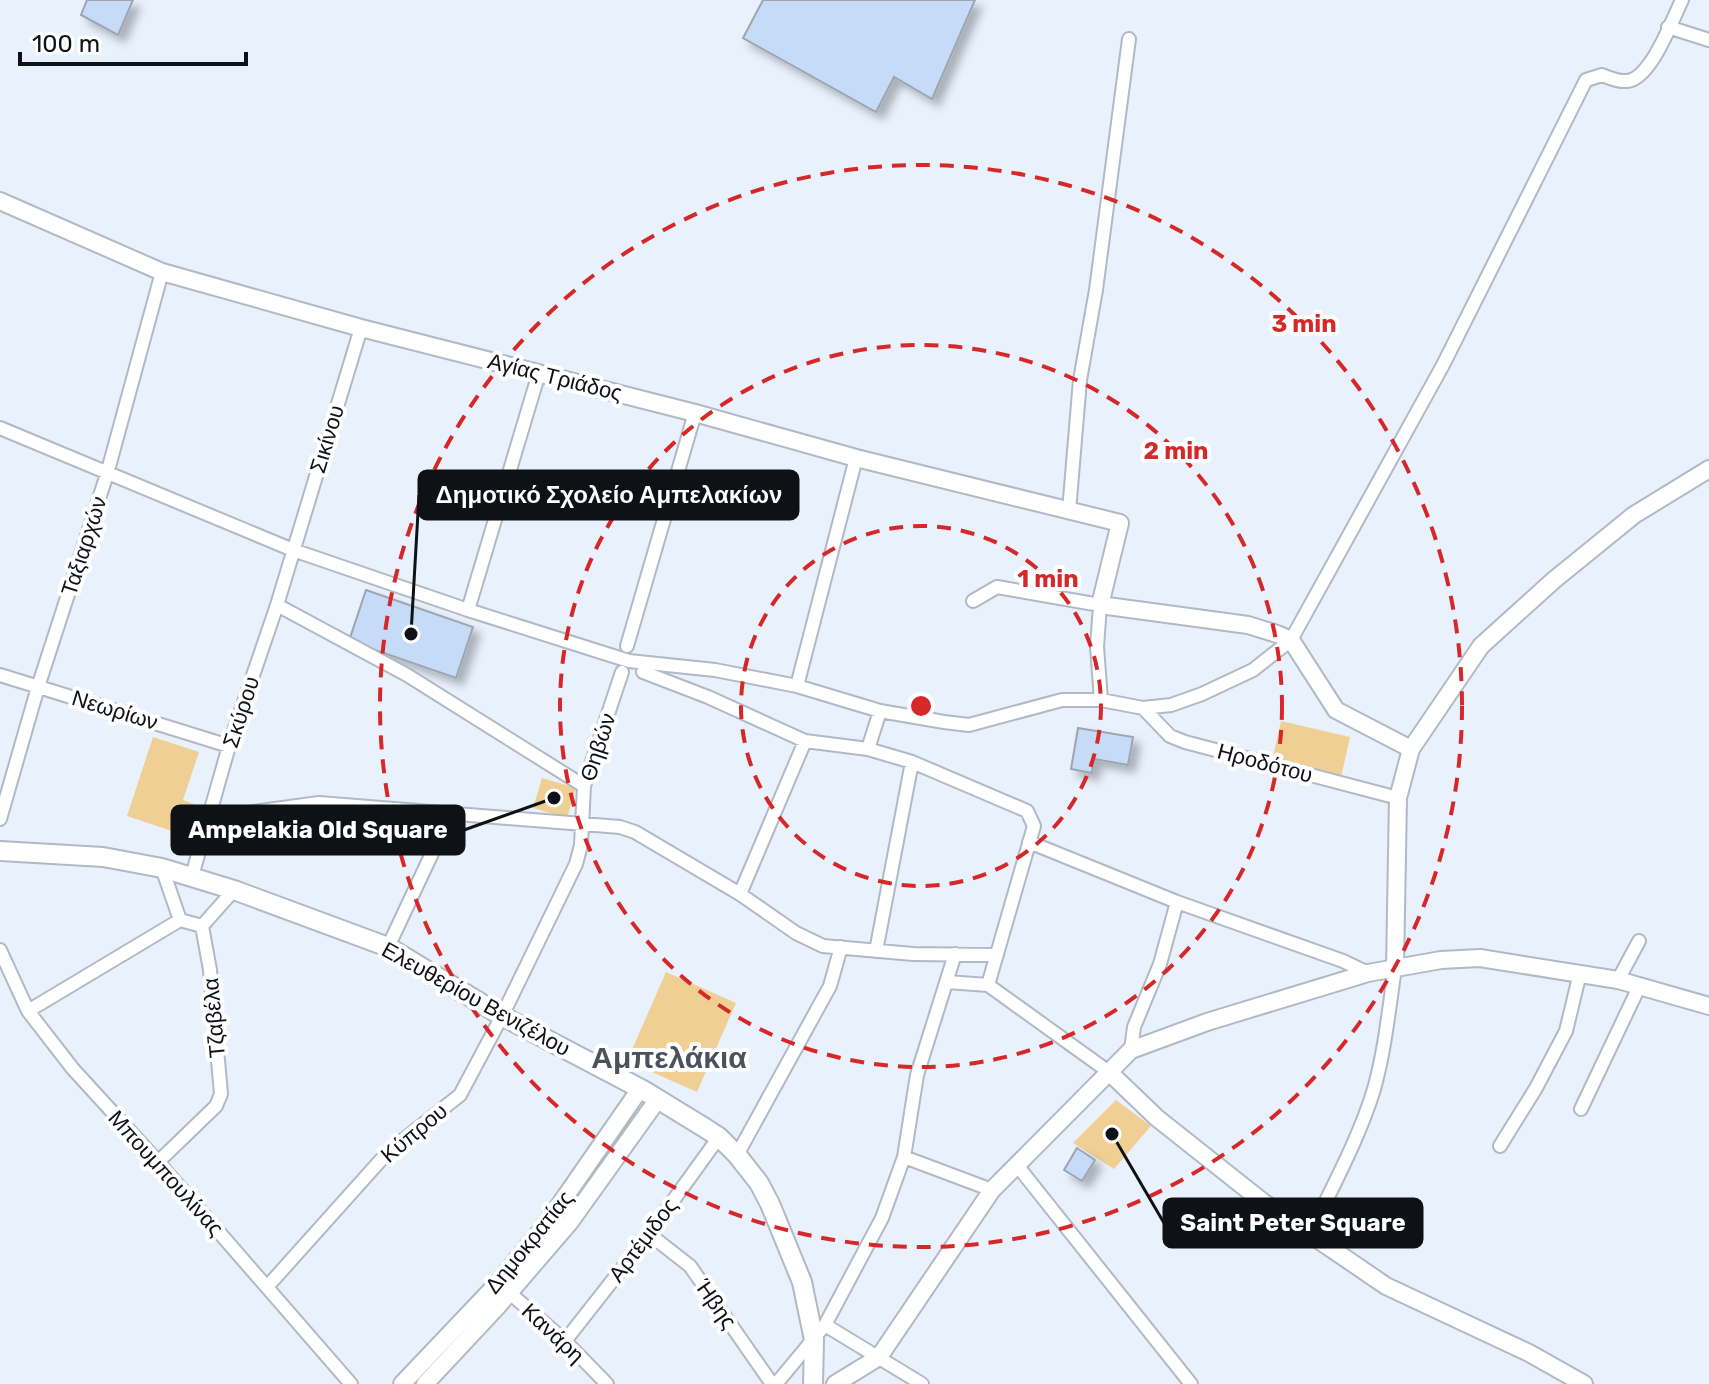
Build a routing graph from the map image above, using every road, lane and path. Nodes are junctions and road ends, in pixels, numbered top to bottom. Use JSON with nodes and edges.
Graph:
{"nodes":[{"id":1,"x":1682,"y":0,"type":"edge"},
{"id":2,"x":1668,"y":27,"type":"junction"},
{"id":3,"x":1129,"y":39,"type":"dead end"},
{"id":4,"x":1709,"y":40,"type":"edge"},
{"id":5,"x":0,"y":201,"type":"edge"},
{"id":6,"x":162,"y":272,"type":"junction"},
{"id":7,"x":361,"y":328,"type":"junction"},
{"id":8,"x":539,"y":373,"type":"junction"},
{"id":9,"x":695,"y":413,"type":"junction"},
{"id":10,"x":0,"y":428,"type":"edge"},
{"id":11,"x":856,"y":458,"type":"junction"},
{"id":12,"x":1709,"y":469,"type":"edge"},
{"id":13,"x":107,"y":474,"type":"junction"},
{"id":14,"x":1069,"y":511,"type":"junction"},
{"id":15,"x":293,"y":550,"type":"junction"},
{"id":16,"x":973,"y":601,"type":"dead end"},
{"id":17,"x":277,"y":605,"type":"junction"},
{"id":18,"x":1100,"y":605,"type":"junction"},
{"id":19,"x":468,"y":610,"type":"junction"},
{"id":20,"x":1291,"y":640,"type":"junction"},
{"id":21,"x":627,"y":646,"type":"dead end"},
{"id":22,"x":715,"y":670,"type":"junction"},
{"id":23,"x":622,"y":672,"type":"dead end"},
{"id":24,"x":643,"y":672,"type":"dead end"},
{"id":25,"x":0,"y":675,"type":"edge"},
{"id":26,"x":797,"y":686,"type":"junction"},
{"id":27,"x":38,"y":687,"type":"junction"},
{"id":28,"x":708,"y":697,"type":"junction"},
{"id":29,"x":1101,"y":700,"type":"junction"},
{"id":30,"x":1143,"y":708,"type":"junction"},
{"id":31,"x":880,"y":711,"type":"junction"},
{"id":32,"x":805,"y":741,"type":"junction"},
{"id":33,"x":229,"y":746,"type":"junction"},
{"id":34,"x":868,"y":749,"type":"junction"},
{"id":35,"x":1411,"y":749,"type":"junction"},
{"id":36,"x":912,"y":762,"type":"junction"},
{"id":37,"x":584,"y":786,"type":"junction"},
{"id":38,"x":1398,"y":798,"type":"junction"},
{"id":39,"x":450,"y":815,"type":"junction"},
{"id":40,"x":209,"y":818,"type":"junction"},
{"id":41,"x":0,"y":819,"type":"edge"},
{"id":42,"x":583,"y":824,"type":"junction"},
{"id":43,"x":1029,"y":842,"type":"junction"},
{"id":44,"x":0,"y":851,"type":"edge"},
{"id":45,"x":162,"y":868,"type":"junction"},
{"id":46,"x":192,"y":876,"type":"junction"},
{"id":47,"x":234,"y":890,"type":"junction"},
{"id":48,"x":740,"y":894,"type":"junction"},
{"id":49,"x":1177,"y":902,"type":"junction"},
{"id":50,"x":180,"y":920,"type":"junction"},
{"id":51,"x":202,"y":926,"type":"junction"},
{"id":52,"x":1639,"y":941,"type":"dead end"},
{"id":53,"x":388,"y":947,"type":"junction"},
{"id":54,"x":841,"y":947,"type":"junction"},
{"id":55,"x":0,"y":950,"type":"edge"},
{"id":56,"x":876,"y":951,"type":"junction"},
{"id":57,"x":955,"y":954,"type":"junction"},
{"id":58,"x":997,"y":955,"type":"junction"},
{"id":59,"x":1395,"y":968,"type":"junction"},
{"id":60,"x":1368,"y":973,"type":"junction"},
{"id":61,"x":1580,"y":973,"type":"junction"},
{"id":62,"x":1618,"y":980,"type":"junction"},
{"id":63,"x":947,"y":982,"type":"junction"},
{"id":64,"x":988,"y":985,"type":"junction"},
{"id":65,"x":1639,"y":987,"type":"junction"},
{"id":66,"x":1709,"y":1006,"type":"edge"},
{"id":67,"x":28,"y":1011,"type":"junction"},
{"id":68,"x":502,"y":1016,"type":"junction"},
{"id":69,"x":1131,"y":1050,"type":"junction"},
{"id":70,"x":1109,"y":1072,"type":"junction"},
{"id":71,"x":640,"y":1089,"type":"junction"},
{"id":72,"x":658,"y":1099,"type":"junction"},
{"id":73,"x":1581,"y":1109,"type":"dead end"},
{"id":74,"x":719,"y":1137,"type":"junction"},
{"id":75,"x":1500,"y":1146,"type":"dead end"},
{"id":76,"x":737,"y":1155,"type":"junction"},
{"id":77,"x":904,"y":1157,"type":"junction"},
{"id":78,"x":158,"y":1162,"type":"junction"},
{"id":79,"x":1016,"y":1164,"type":"junction"},
{"id":80,"x":992,"y":1190,"type":"junction"},
{"id":81,"x":649,"y":1234,"type":"junction"},
{"id":82,"x":1310,"y":1234,"type":"junction"},
{"id":83,"x":267,"y":1287,"type":"junction"},
{"id":84,"x":504,"y":1288,"type":"junction"},
{"id":85,"x":819,"y":1333,"type":"junction"},
{"id":86,"x":565,"y":1341,"type":"junction"},
{"id":87,"x":879,"y":1357,"type":"junction"},
{"id":88,"x":605,"y":1383,"type":"edge"},
{"id":89,"x":351,"y":1384,"type":"edge"},
{"id":90,"x":402,"y":1384,"type":"edge"},
{"id":91,"x":425,"y":1384,"type":"edge"},
{"id":92,"x":774,"y":1384,"type":"edge"},
{"id":93,"x":813,"y":1384,"type":"edge"},
{"id":94,"x":835,"y":1384,"type":"edge"},
{"id":95,"x":922,"y":1384,"type":"edge"},
{"id":96,"x":1191,"y":1384,"type":"edge"},
{"id":97,"x":1584,"y":1384,"type":"edge"}],
"edges":[{"from":1,"to":2,"type":"street"},
{"from":2,"to":4,"type":"street"},
{"from":2,"to":20,"type":"street"},
{"from":3,"to":14,"type":"street"},
{"from":5,"to":6,"type":"street","name":"Αγίας Τριάδος"},
{"from":6,"to":7,"type":"street","name":"Αγίας Τριάδος"},
{"from":6,"to":13,"type":"street","name":"Ταξιαρχών"},
{"from":7,"to":8,"type":"street","name":"Αγίας Τριάδος"},
{"from":7,"to":15,"type":"street","name":"Σικίνου"},
{"from":8,"to":9,"type":"street","name":"Αγίας Τριάδος"},
{"from":8,"to":19,"type":"street"},
{"from":9,"to":11,"type":"street","name":"Αγίας Τριάδος"},
{"from":9,"to":21,"type":"street"},
{"from":10,"to":13,"type":"street"},
{"from":11,"to":14,"type":"street","name":"Αγίας Τριάδος"},
{"from":11,"to":26,"type":"street"},
{"from":12,"to":35,"type":"street"},
{"from":13,"to":15,"type":"street"},
{"from":13,"to":27,"type":"street","name":"Ταξιαρχών"},
{"from":14,"to":18,"type":"street","name":"Αγίας Τριάδος"},
{"from":15,"to":17,"type":"street","name":"Σκύρου"},
{"from":15,"to":19,"type":"street"},
{"from":16,"to":18,"type":"street"},
{"from":17,"to":33,"type":"street","name":"Σκύρου"},
{"from":17,"to":37,"type":"street"},
{"from":18,"to":20,"type":"street"},
{"from":18,"to":29,"type":"street"},
{"from":19,"to":22,"type":"street"},
{"from":20,"to":30,"type":"street"},
{"from":20,"to":35,"type":"street"},
{"from":22,"to":26,"type":"street"},
{"from":22,"to":28,"type":"street"},
{"from":23,"to":37,"type":"street","name":"Θηβών"},
{"from":24,"to":28,"type":"street"},
{"from":25,"to":27,"type":"street","name":"Νεωρίων"},
{"from":26,"to":31,"type":"street"},
{"from":27,"to":33,"type":"street","name":"Νεωρίων"},
{"from":27,"to":41,"type":"street","name":"Ταξιαρχών"},
{"from":28,"to":32,"type":"street"},
{"from":29,"to":30,"type":"street"},
{"from":29,"to":31,"type":"street"},
{"from":30,"to":38,"type":"street","name":"Ηροδότου"},
{"from":31,"to":34,"type":"street"},
{"from":32,"to":34,"type":"street"},
{"from":32,"to":48,"type":"street"},
{"from":33,"to":40,"type":"street","name":"Σκύρου"},
{"from":34,"to":36,"type":"street"},
{"from":35,"to":38,"type":"street"},
{"from":36,"to":43,"type":"street"},
{"from":36,"to":56,"type":"street"},
{"from":37,"to":42,"type":"street","name":"Θηβών"},
{"from":38,"to":59,"type":"street"},
{"from":39,"to":40,"type":"street"},
{"from":39,"to":42,"type":"street"},
{"from":39,"to":53,"type":"street"},
{"from":40,"to":46,"type":"street","name":"Σκύρου"},
{"from":42,"to":48,"type":"street"},
{"from":42,"to":68,"type":"street","name":"Κύπρου"},
{"from":43,"to":49,"type":"street"},
{"from":43,"to":58,"type":"street"},
{"from":44,"to":45,"type":"main road","name":"Ελευθερίου Βενιζέλου"},
{"from":45,"to":46,"type":"main road","name":"Ελευθερίου Βενιζέλου"},
{"from":45,"to":50,"type":"street"},
{"from":46,"to":47,"type":"main road","name":"Ελευθερίου Βενιζέλου"},
{"from":47,"to":51,"type":"street"},
{"from":47,"to":53,"type":"main road","name":"Ελευθερίου Βενιζέλου"},
{"from":48,"to":54,"type":"street"},
{"from":49,"to":60,"type":"street"},
{"from":49,"to":69,"type":"street"},
{"from":50,"to":51,"type":"street"},
{"from":50,"to":67,"type":"street"},
{"from":51,"to":78,"type":"street","name":"Τζαβέλα"},
{"from":52,"to":62,"type":"street"},
{"from":53,"to":68,"type":"main road","name":"Ελευθερίου Βενιζέλου"},
{"from":54,"to":56,"type":"street"},
{"from":54,"to":76,"type":"street"},
{"from":55,"to":67,"type":"street","name":"Μπουμπουλίνας"},
{"from":56,"to":57,"type":"street"},
{"from":57,"to":58,"type":"street"},
{"from":57,"to":63,"type":"street"},
{"from":58,"to":64,"type":"street"},
{"from":59,"to":60,"type":"street"},
{"from":59,"to":61,"type":"street"},
{"from":59,"to":82,"type":"street"},
{"from":60,"to":69,"type":"street"},
{"from":61,"to":62,"type":"street"},
{"from":61,"to":75,"type":"street"},
{"from":62,"to":65,"type":"street"},
{"from":63,"to":64,"type":"street"},
{"from":63,"to":77,"type":"street"},
{"from":64,"to":70,"type":"street"},
{"from":65,"to":66,"type":"street"},
{"from":65,"to":73,"type":"street"},
{"from":67,"to":78,"type":"street","name":"Μπουμπουλίνας"},
{"from":68,"to":71,"type":"main road","name":"Ελευθερίου Βενιζέλου"},
{"from":68,"to":83,"type":"street","name":"Κύπρου"},
{"from":69,"to":70,"type":"street"},
{"from":70,"to":79,"type":"street"},
{"from":70,"to":82,"type":"street"},
{"from":71,"to":72,"type":"main road","name":"Ελευθερίου Βενιζέλου"},
{"from":71,"to":84,"type":"street","name":"Δημοκρατίας"},
{"from":72,"to":74,"type":"main road","name":"Ελευθερίου Βενιζέλου"},
{"from":72,"to":84,"type":"street","name":"Δημοκρατίας"},
{"from":74,"to":76,"type":"main road","name":"Ελευθερίου Βενιζέλου"},
{"from":74,"to":81,"type":"street","name":"Αρτέμιδος"},
{"from":76,"to":85,"type":"main road","name":"Ελευθερίου Βενιζέλου"},
{"from":77,"to":80,"type":"street"},
{"from":77,"to":85,"type":"street"},
{"from":78,"to":83,"type":"street","name":"Μπουμπουλίνας"},
{"from":79,"to":80,"type":"street"},
{"from":79,"to":96,"type":"street"},
{"from":80,"to":87,"type":"street"},
{"from":81,"to":86,"type":"street","name":"Αρτέμιδος"},
{"from":81,"to":92,"type":"street","name":"Ήβης"},
{"from":82,"to":97,"type":"street"},
{"from":83,"to":89,"type":"street","name":"Μπουμπουλίνας"},
{"from":84,"to":86,"type":"street","name":"Κανάρη"},
{"from":84,"to":90,"type":"street","name":"Δημοκρατίας"},
{"from":84,"to":91,"type":"street","name":"Δημοκρατίας"},
{"from":85,"to":87,"type":"street"},
{"from":85,"to":92,"type":"street"},
{"from":85,"to":93,"type":"main road","name":"Ελευθερίου Βενιζέλου"},
{"from":86,"to":88,"type":"street","name":"Κανάρη"},
{"from":87,"to":94,"type":"street"},
{"from":87,"to":95,"type":"street"}]}
